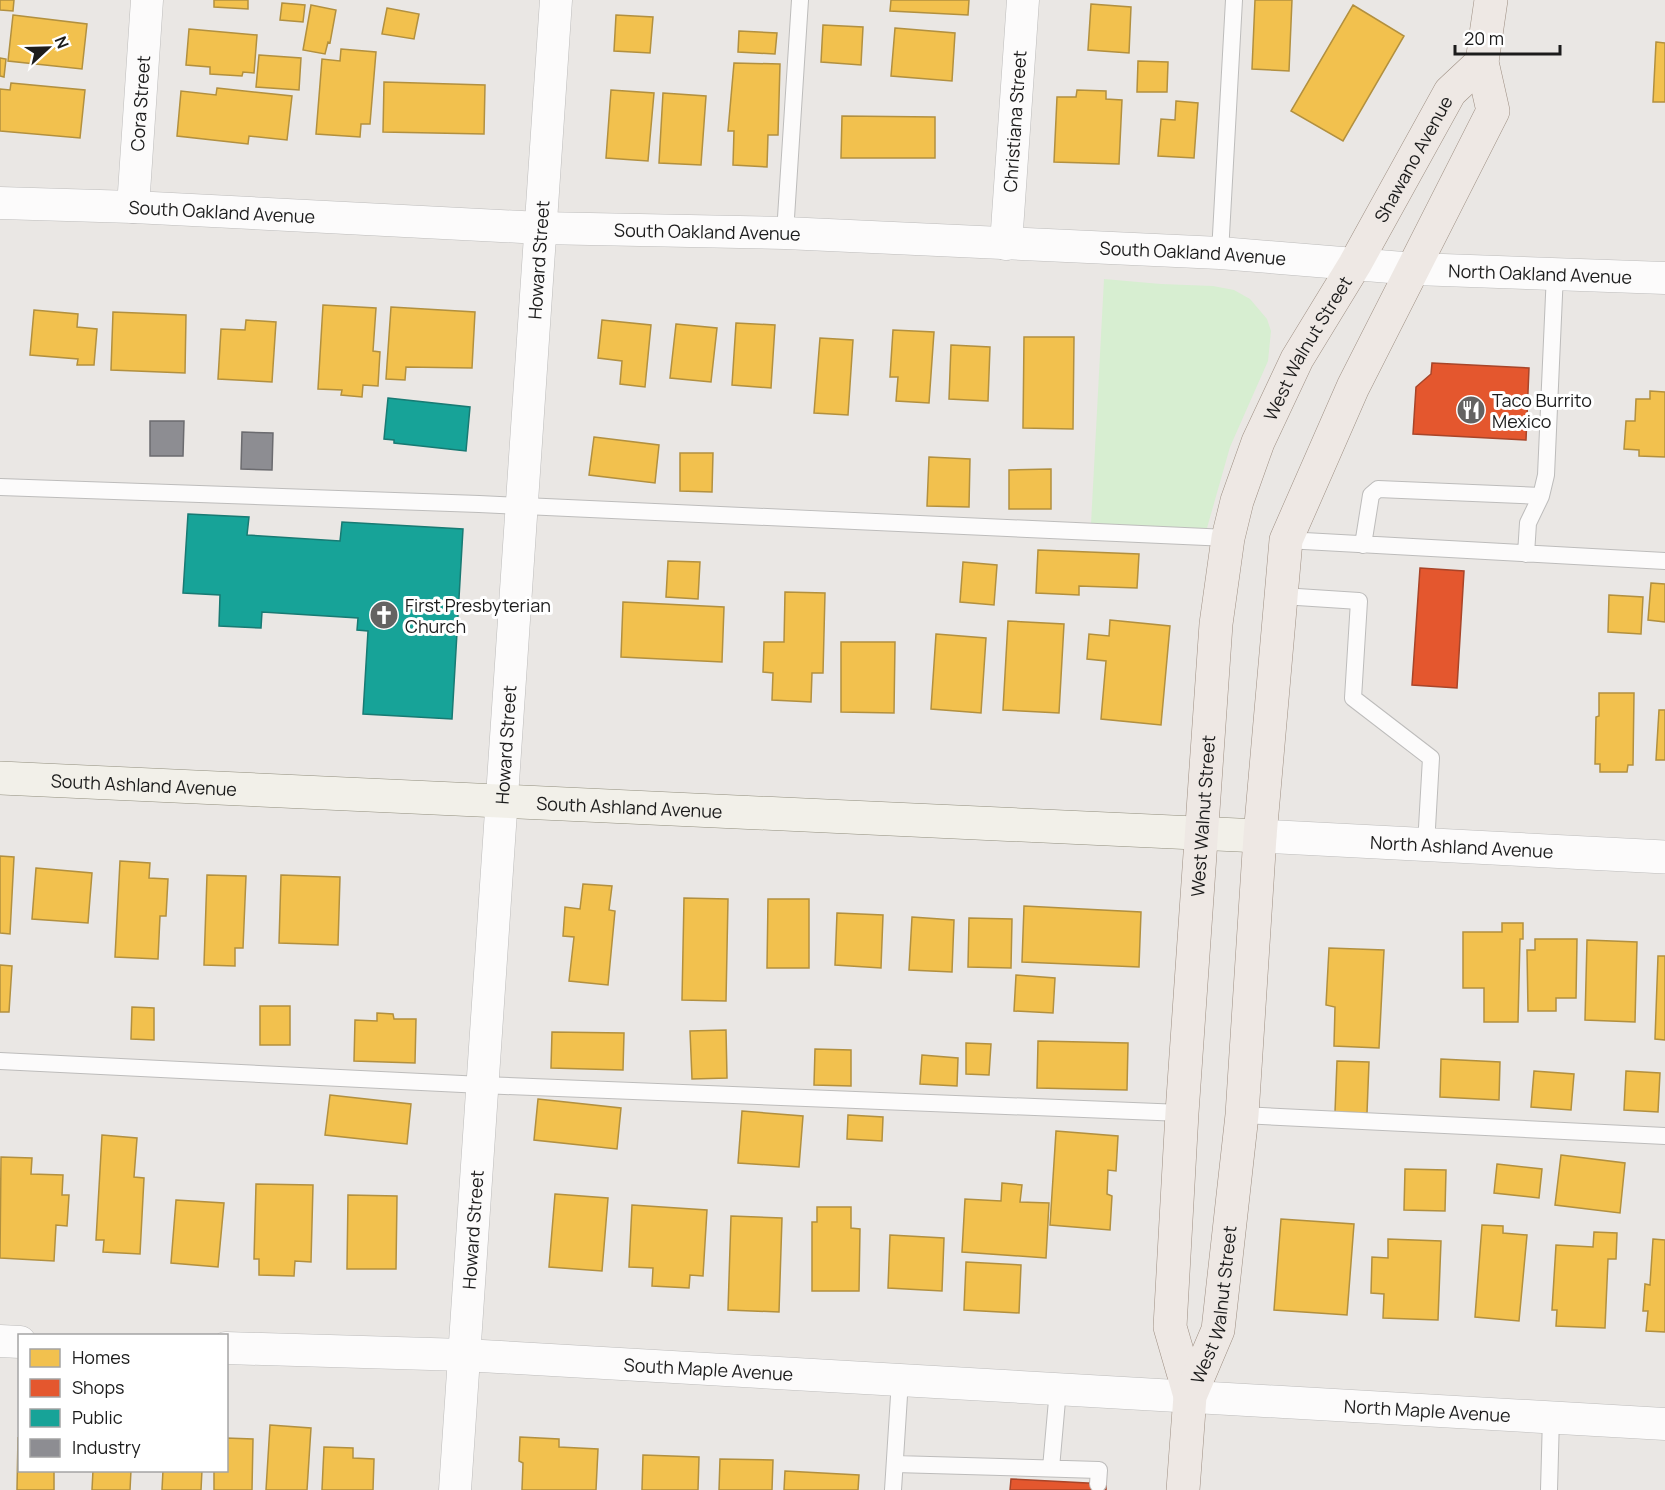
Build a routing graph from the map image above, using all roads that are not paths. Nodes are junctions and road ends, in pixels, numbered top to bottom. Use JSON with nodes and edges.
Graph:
{"nodes":[{"id":1,"x":147,"y":0,"type":"edge"},
{"id":2,"x":556,"y":0,"type":"edge"},
{"id":3,"x":800,"y":0,"type":"edge"},
{"id":4,"x":1023,"y":0,"type":"edge"},
{"id":5,"x":1234,"y":0,"type":"edge"},
{"id":6,"x":1491,"y":0,"type":"edge"},
{"id":7,"x":1482,"y":62,"type":"junction"},
{"id":8,"x":0,"y":203,"type":"edge"},
{"id":9,"x":132,"y":207,"type":"junction"},
{"id":10,"x":540,"y":228,"type":"junction"},
{"id":11,"x":785,"y":232,"type":"junction"},
{"id":12,"x":1006,"y":244,"type":"junction"},
{"id":13,"x":1220,"y":253,"type":"junction"},
{"id":14,"x":1355,"y":264,"type":"junction"},
{"id":15,"x":1415,"y":269,"type":"junction"},
{"id":16,"x":1555,"y":273,"type":"junction"},
{"id":17,"x":1665,"y":278,"type":"edge"},
{"id":18,"x":0,"y":487,"type":"edge"},
{"id":19,"x":1541,"y":496,"type":"junction"},
{"id":20,"x":522,"y":506,"type":"junction"},
{"id":21,"x":1228,"y":538,"type":"junction"},
{"id":22,"x":1286,"y":540,"type":"junction"},
{"id":23,"x":1363,"y":545,"type":"junction"},
{"id":24,"x":1526,"y":554,"type":"junction"},
{"id":25,"x":1665,"y":561,"type":"edge"},
{"id":26,"x":1282,"y":596,"type":"junction"},
{"id":27,"x":0,"y":778,"type":"edge"},
{"id":28,"x":502,"y":802,"type":"junction"},
{"id":29,"x":1200,"y":833,"type":"junction"},
{"id":30,"x":1260,"y":836,"type":"junction"},
{"id":31,"x":1426,"y":846,"type":"junction"},
{"id":32,"x":1665,"y":857,"type":"edge"},
{"id":33,"x":0,"y":1061,"type":"edge"},
{"id":34,"x":482,"y":1085,"type":"junction"},
{"id":35,"x":1182,"y":1113,"type":"junction"},
{"id":36,"x":1242,"y":1115,"type":"junction"},
{"id":37,"x":1665,"y":1136,"type":"edge"},
{"id":38,"x":0,"y":1341,"type":"edge"},
{"id":39,"x":18,"y":1342,"type":"edge"},
{"id":40,"x":228,"y":1348,"type":"edge"},
{"id":41,"x":464,"y":1355,"type":"junction"},
{"id":42,"x":900,"y":1380,"type":"junction"},
{"id":43,"x":1058,"y":1389,"type":"junction"},
{"id":44,"x":1190,"y":1396,"type":"junction"},
{"id":45,"x":1551,"y":1417,"type":"junction"},
{"id":46,"x":1665,"y":1424,"type":"edge"},
{"id":47,"x":894,"y":1464,"type":"junction"},
{"id":48,"x":1051,"y":1474,"type":"junction"},
{"id":49,"x":1098,"y":1484,"type":"dead end"},
{"id":50,"x":455,"y":1490,"type":"edge"},
{"id":51,"x":893,"y":1490,"type":"edge"},
{"id":52,"x":1183,"y":1490,"type":"edge"},
{"id":53,"x":1549,"y":1490,"type":"edge"}],
"edges":[{"from":1,"to":9,"type":"street","name":"Cora Street"},
{"from":2,"to":10,"type":"street","name":"Howard Street"},
{"from":3,"to":11,"type":"lane"},
{"from":4,"to":12,"type":"street","name":"Christiana Street"},
{"from":5,"to":13,"type":"lane"},
{"from":6,"to":7,"type":"main road"},
{"from":7,"to":14,"type":"main road","name":"Shawano Avenue"},
{"from":7,"to":15,"type":"main road"},
{"from":8,"to":9,"type":"street","name":"South Oakland Avenue"},
{"from":9,"to":10,"type":"street","name":"South Oakland Avenue"},
{"from":10,"to":11,"type":"street","name":"South Oakland Avenue"},
{"from":10,"to":20,"type":"street","name":"Howard Street"},
{"from":11,"to":12,"type":"street","name":"South Oakland Avenue"},
{"from":12,"to":13,"type":"street","name":"South Oakland Avenue"},
{"from":13,"to":14,"type":"street","name":"South Oakland Avenue"},
{"from":14,"to":15,"type":"street","name":"South Oakland Avenue"},
{"from":14,"to":21,"type":"main road","name":"West Walnut Street"},
{"from":15,"to":16,"type":"street","name":"North Oakland Avenue"},
{"from":15,"to":22,"type":"main road","name":"West Walnut Street"},
{"from":16,"to":17,"type":"street","name":"North Oakland Avenue"},
{"from":16,"to":19,"type":"lane"},
{"from":18,"to":20,"type":"lane"},
{"from":19,"to":23,"type":"lane"},
{"from":19,"to":24,"type":"lane"},
{"from":20,"to":21,"type":"lane"},
{"from":20,"to":28,"type":"street","name":"Howard Street"},
{"from":21,"to":29,"type":"main road","name":"West Walnut Street"},
{"from":22,"to":23,"type":"lane"},
{"from":22,"to":26,"type":"main road","name":"West Walnut Street"},
{"from":23,"to":24,"type":"lane"},
{"from":24,"to":25,"type":"lane"},
{"from":26,"to":30,"type":"main road","name":"West Walnut Street"},
{"from":26,"to":31,"type":"lane"},
{"from":27,"to":28,"type":"main road","name":"South Ashland Avenue"},
{"from":28,"to":29,"type":"main road","name":"South Ashland Avenue"},
{"from":28,"to":34,"type":"street","name":"Howard Street"},
{"from":29,"to":30,"type":"main road","name":"South Ashland Avenue"},
{"from":29,"to":35,"type":"main road","name":"West Walnut Street"},
{"from":30,"to":31,"type":"street","name":"North Ashland Avenue"},
{"from":30,"to":36,"type":"main road","name":"West Walnut Street"},
{"from":31,"to":32,"type":"street","name":"North Ashland Avenue"},
{"from":33,"to":34,"type":"lane"},
{"from":34,"to":35,"type":"lane"},
{"from":34,"to":41,"type":"street","name":"Howard Street"},
{"from":35,"to":44,"type":"main road","name":"West Walnut Street"},
{"from":36,"to":37,"type":"lane"},
{"from":36,"to":44,"type":"main road","name":"West Walnut Street"},
{"from":38,"to":39,"type":"street"},
{"from":40,"to":41,"type":"street","name":"South Maple Avenue"},
{"from":41,"to":42,"type":"street","name":"South Maple Avenue"},
{"from":41,"to":50,"type":"street","name":"Howard Street"},
{"from":42,"to":43,"type":"street","name":"South Maple Avenue"},
{"from":42,"to":47,"type":"lane"},
{"from":43,"to":44,"type":"street","name":"South Maple Avenue"},
{"from":43,"to":48,"type":"lane"},
{"from":44,"to":45,"type":"street","name":"North Maple Avenue"},
{"from":44,"to":52,"type":"main road","name":"West Walnut Street"},
{"from":45,"to":46,"type":"street","name":"North Maple Avenue"},
{"from":45,"to":53,"type":"lane"},
{"from":47,"to":48,"type":"lane"},
{"from":47,"to":51,"type":"lane"},
{"from":48,"to":49,"type":"lane"}]}
